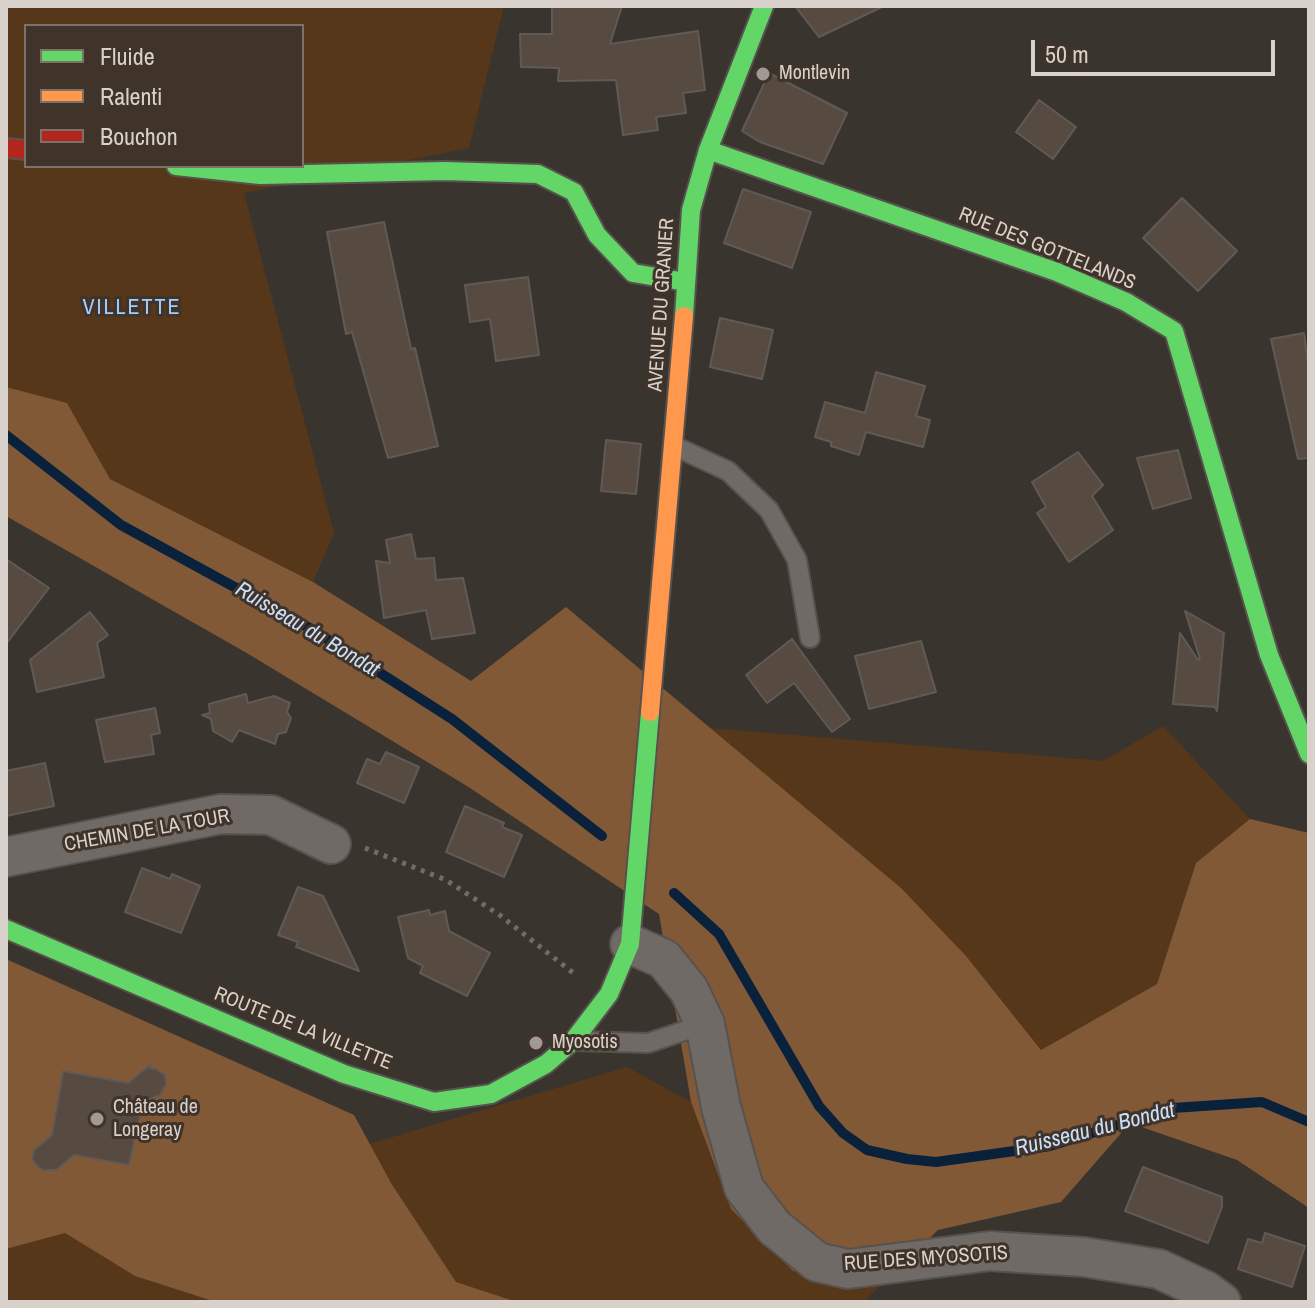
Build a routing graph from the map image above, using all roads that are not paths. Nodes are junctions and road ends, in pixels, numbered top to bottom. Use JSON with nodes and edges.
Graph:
{"nodes":[{"id":1,"x":764,"y":6,"type":"edge"},
{"id":2,"x":708,"y":150,"type":"junction"},
{"id":3,"x":195,"y":168,"type":"edge"},
{"id":4,"x":686,"y":282,"type":"junction"},
{"id":5,"x":674,"y":446,"type":"junction"},
{"id":6,"x":663,"y":571,"type":"joint"},
{"id":7,"x":810,"y":638,"type":"dead end"},
{"id":8,"x":1309,"y":754,"type":"edge"},
{"id":9,"x":331,"y":844,"type":"road end"},
{"id":10,"x":6,"y":857,"type":"edge"},
{"id":11,"x":6,"y":929,"type":"edge"},
{"id":12,"x":630,"y":944,"type":"junction"},
{"id":13,"x":705,"y":1024,"type":"junction"},
{"id":14,"x":573,"y":1041,"type":"junction"},
{"id":15,"x":1221,"y":1302,"type":"edge"}],
"edges":[{"from":1,"to":2,"type":"main road","name":"AVENUE DU GRANIER"},
{"from":2,"to":4,"type":"main road","name":"AVENUE DU GRANIER"},
{"from":2,"to":8,"type":"main road","name":"RUE DES GOTTELANDS"},
{"from":3,"to":4,"type":"main road"},
{"from":4,"to":5,"type":"main road","name":"AVENUE DU GRANIER"},
{"from":5,"to":6,"type":"main road","name":"AVENUE DU GRANIER"},
{"from":5,"to":7,"type":"lane"},
{"from":6,"to":12,"type":"main road","name":"ROUTE DE LA VILLETTE"},
{"from":9,"to":10,"type":"street","name":"CHEMIN DE LA TOUR"},
{"from":11,"to":14,"type":"main road","name":"ROUTE DE LA VILLETTE"},
{"from":12,"to":13,"type":"street","name":"RUE DES MYOSOTIS"},
{"from":12,"to":14,"type":"main road","name":"ROUTE DE LA VILLETTE"},
{"from":13,"to":14,"type":"lane"},
{"from":13,"to":15,"type":"street","name":"RUE DES MYOSOTIS"}]}
